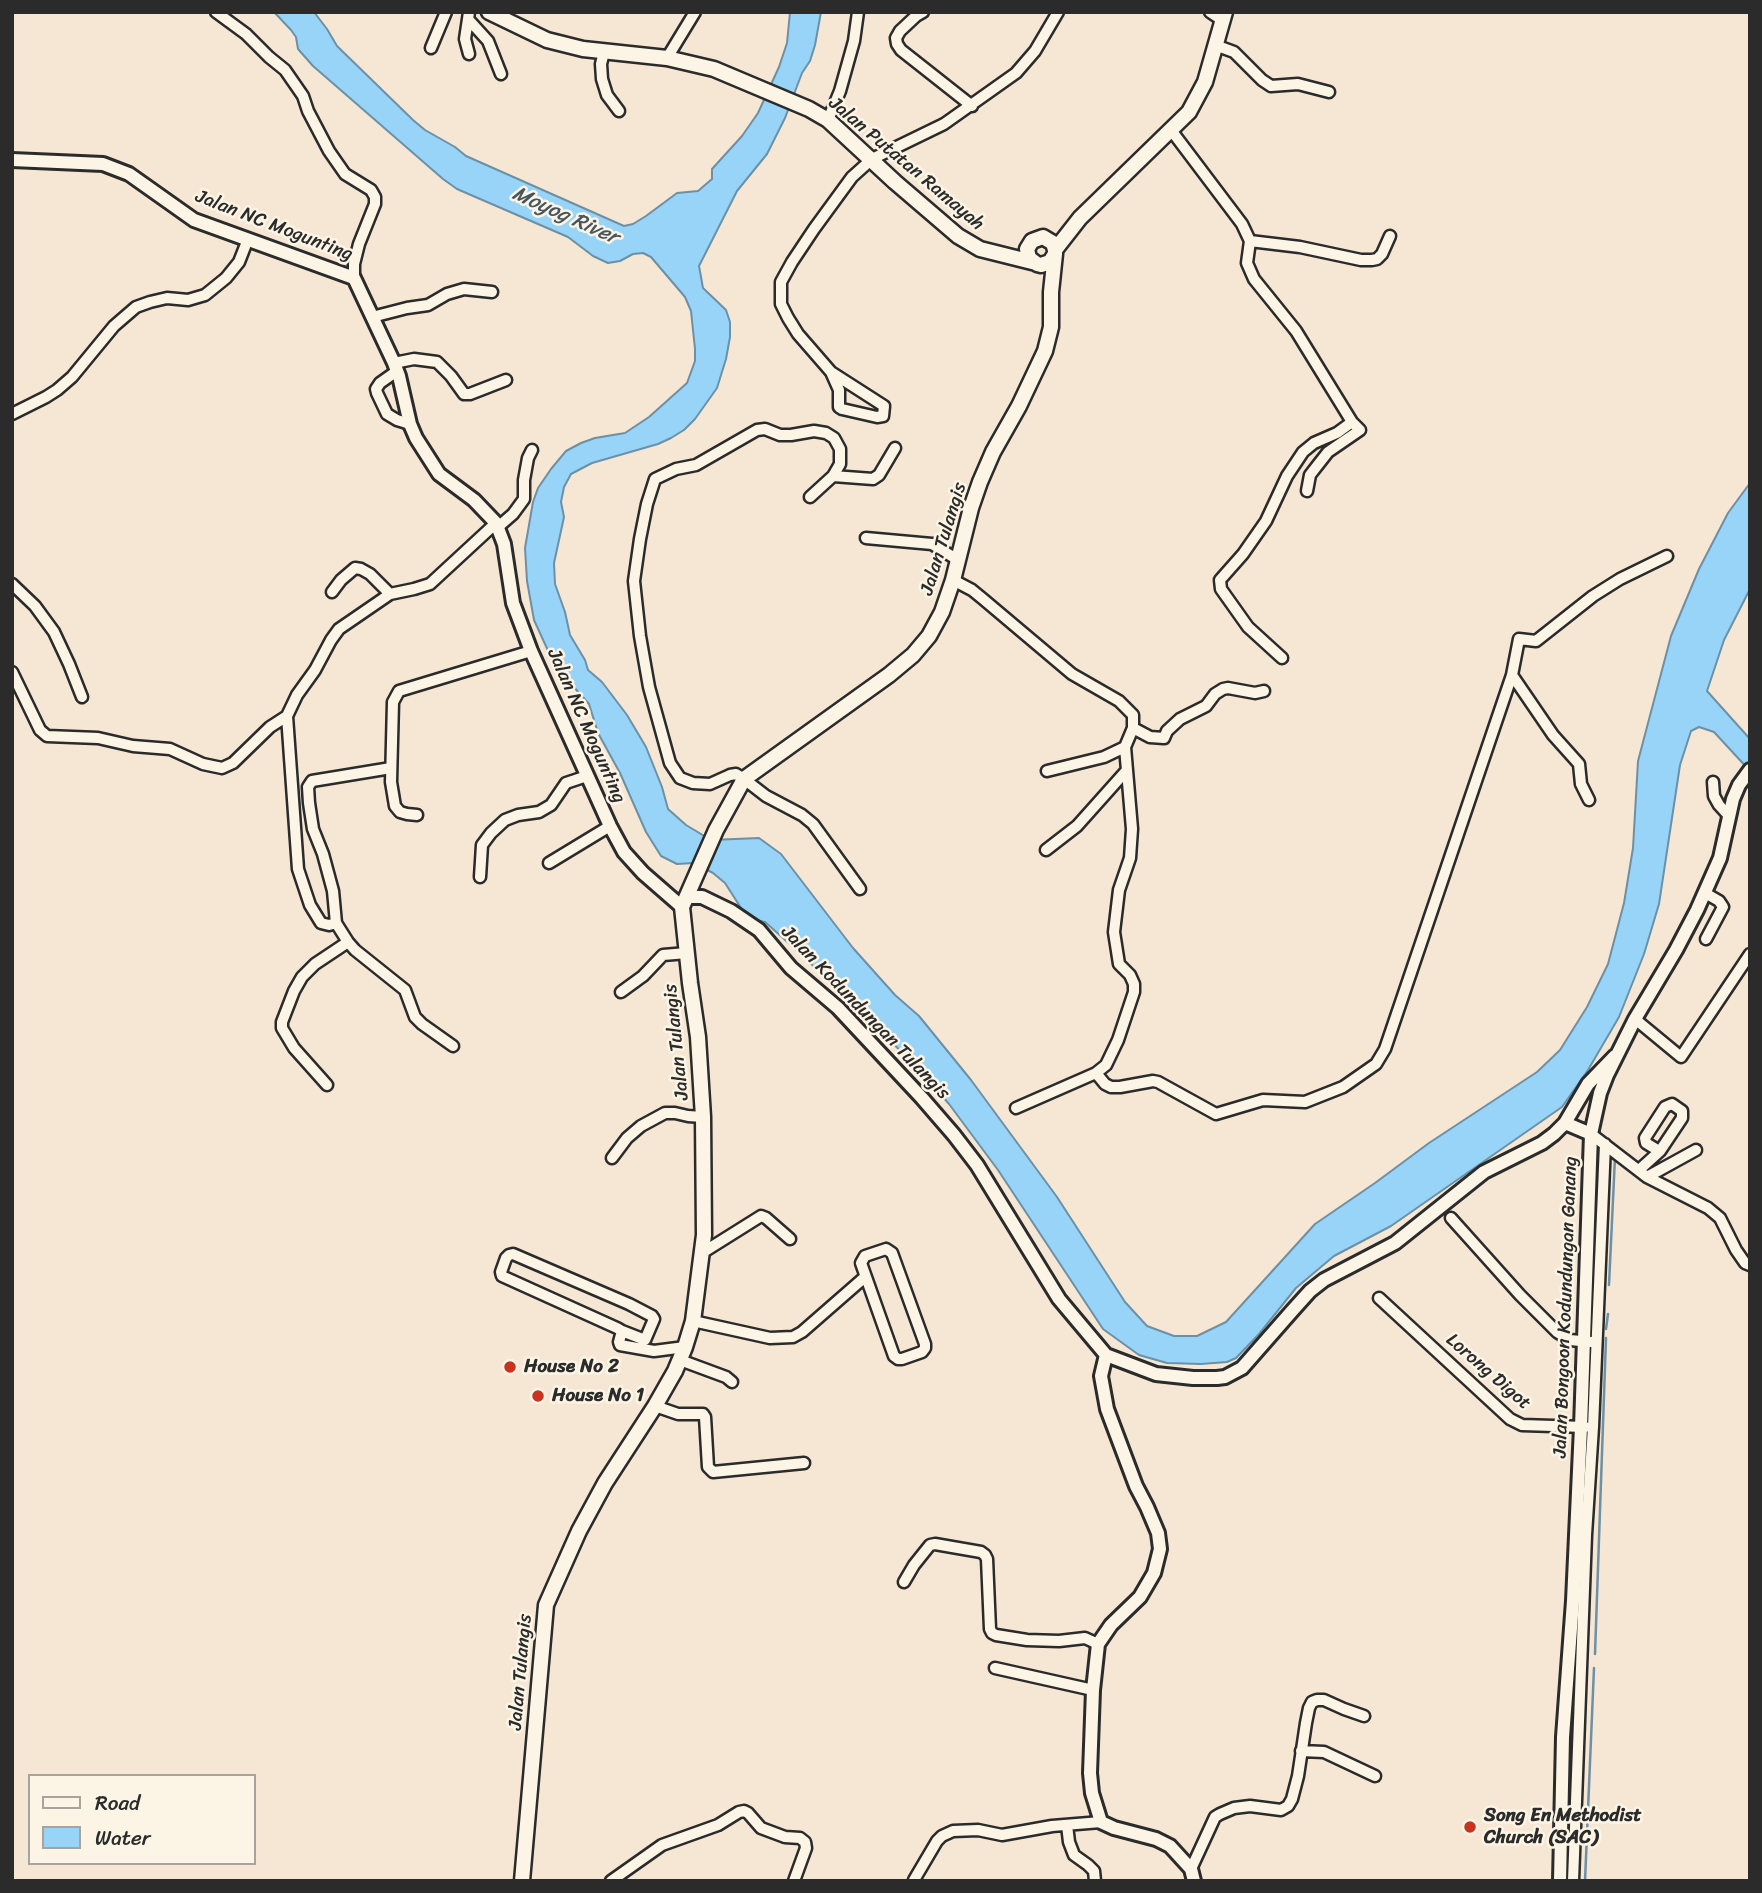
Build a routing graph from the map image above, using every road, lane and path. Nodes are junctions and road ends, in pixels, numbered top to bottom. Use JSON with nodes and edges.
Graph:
{"nodes":[{"id":1,"x":216,"y":12,"type":"edge"},
{"id":2,"x":446,"y":12,"type":"edge"},
{"id":3,"x":489,"y":12,"type":"edge"},
{"id":4,"x":695,"y":12,"type":"edge"},
{"id":5,"x":858,"y":12,"type":"edge"},
{"id":6,"x":923,"y":12,"type":"edge"},
{"id":7,"x":1058,"y":12,"type":"edge"},
{"id":8,"x":469,"y":15,"type":"edge"},
{"id":9,"x":1219,"y":15,"type":"edge"},
{"id":10,"x":1215,"y":45,"type":"junction"},
{"id":11,"x":431,"y":48,"type":"dead end"},
{"id":12,"x":604,"y":52,"type":"junction"},
{"id":13,"x":469,"y":54,"type":"dead end"},
{"id":14,"x":667,"y":58,"type":"junction"},
{"id":15,"x":501,"y":74,"type":"dead end"},
{"id":16,"x":1329,"y":92,"type":"dead end"},
{"id":17,"x":972,"y":106,"type":"junction"},
{"id":18,"x":619,"y":111,"type":"dead end"},
{"id":19,"x":828,"y":120,"type":"junction"},
{"id":20,"x":1171,"y":130,"type":"junction"},
{"id":21,"x":872,"y":159,"type":"junction"},
{"id":22,"x":12,"y":160,"type":"edge"},
{"id":23,"x":1391,"y":236,"type":"dead end"},
{"id":24,"x":248,"y":239,"type":"junction"},
{"id":25,"x":1250,"y":241,"type":"junction"},
{"id":26,"x":1029,"y":245,"type":"junction"},
{"id":27,"x":1052,"y":247,"type":"junction"},
{"id":28,"x":980,"y":249,"type":"junction"},
{"id":29,"x":1034,"y":263,"type":"junction"},
{"id":30,"x":354,"y":278,"type":"junction"},
{"id":31,"x":492,"y":292,"type":"dead end"},
{"id":32,"x":1051,"y":292,"type":"junction"},
{"id":33,"x":372,"y":317,"type":"junction"},
{"id":34,"x":396,"y":367,"type":"junction"},
{"id":35,"x":831,"y":372,"type":"junction"},
{"id":36,"x":506,"y":380,"type":"dead end"},
{"id":37,"x":849,"y":384,"type":"junction"},
{"id":38,"x":839,"y":390,"type":"junction"},
{"id":39,"x":12,"y":414,"type":"edge"},
{"id":40,"x":1352,"y":422,"type":"junction"},
{"id":41,"x":410,"y":424,"type":"junction"},
{"id":42,"x":895,"y":448,"type":"dead end"},
{"id":43,"x":532,"y":450,"type":"dead end"},
{"id":44,"x":833,"y":476,"type":"junction"},
{"id":45,"x":1307,"y":491,"type":"dead end"},
{"id":46,"x":810,"y":496,"type":"dead end"},
{"id":47,"x":497,"y":525,"type":"junction"},
{"id":48,"x":866,"y":538,"type":"dead end"},
{"id":49,"x":1667,"y":556,"type":"dead end"},
{"id":50,"x":958,"y":560,"type":"junction"},
{"id":51,"x":953,"y":580,"type":"junction"},
{"id":52,"x":12,"y":584,"type":"edge"},
{"id":53,"x":332,"y":592,"type":"dead end"},
{"id":54,"x":390,"y":594,"type":"junction"},
{"id":55,"x":531,"y":651,"type":"junction"},
{"id":56,"x":1282,"y":658,"type":"dead end"},
{"id":57,"x":12,"y":672,"type":"edge"},
{"id":58,"x":1512,"y":675,"type":"junction"},
{"id":59,"x":1264,"y":691,"type":"dead end"},
{"id":60,"x":82,"y":697,"type":"dead end"},
{"id":61,"x":287,"y":716,"type":"junction"},
{"id":62,"x":1133,"y":728,"type":"junction"},
{"id":63,"x":1125,"y":747,"type":"junction"},
{"id":64,"x":391,"y":768,"type":"junction"},
{"id":65,"x":1127,"y":770,"type":"junction"},
{"id":66,"x":1047,"y":771,"type":"dead end"},
{"id":67,"x":1748,"y":772,"type":"edge"},
{"id":68,"x":587,"y":776,"type":"junction"},
{"id":69,"x":744,"y":779,"type":"junction"},
{"id":70,"x":1713,"y":782,"type":"dead end"},
{"id":71,"x":1589,"y":800,"type":"dead end"},
{"id":72,"x":417,"y":815,"type":"dead end"},
{"id":73,"x":1729,"y":816,"type":"junction"},
{"id":74,"x":610,"y":826,"type":"junction"},
{"id":75,"x":1046,"y":850,"type":"dead end"},
{"id":76,"x":549,"y":863,"type":"dead end"},
{"id":77,"x":480,"y":877,"type":"dead end"},
{"id":78,"x":860,"y":890,"type":"dead end"},
{"id":79,"x":1705,"y":893,"type":"junction"},
{"id":80,"x":685,"y":902,"type":"junction"},
{"id":81,"x":336,"y":923,"type":"junction"},
{"id":82,"x":1706,"y":939,"type":"dead end"},
{"id":83,"x":348,"y":942,"type":"junction"},
{"id":84,"x":687,"y":953,"type":"junction"},
{"id":85,"x":1750,"y":954,"type":"edge"},
{"id":86,"x":621,"y":992,"type":"dead end"},
{"id":87,"x":1634,"y":1019,"type":"junction"},
{"id":88,"x":453,"y":1046,"type":"dead end"},
{"id":89,"x":1615,"y":1056,"type":"junction"},
{"id":90,"x":1096,"y":1073,"type":"junction"},
{"id":91,"x":327,"y":1085,"type":"dead end"},
{"id":92,"x":1016,"y":1108,"type":"dead end"},
{"id":93,"x":703,"y":1117,"type":"junction"},
{"id":94,"x":1565,"y":1123,"type":"junction"},
{"id":95,"x":1591,"y":1134,"type":"junction"},
{"id":96,"x":1605,"y":1143,"type":"junction"},
{"id":97,"x":1696,"y":1150,"type":"dead end"},
{"id":98,"x":1659,"y":1152,"type":"junction"},
{"id":99,"x":612,"y":1158,"type":"dead end"},
{"id":100,"x":1643,"y":1173,"type":"junction"},
{"id":101,"x":1451,"y":1218,"type":"dead end"},
{"id":102,"x":790,"y":1239,"type":"dead end"},
{"id":103,"x":702,"y":1253,"type":"junction"},
{"id":104,"x":1750,"y":1265,"type":"edge"},
{"id":105,"x":865,"y":1277,"type":"junction"},
{"id":106,"x":1379,"y":1298,"type":"dead end"},
{"id":107,"x":693,"y":1321,"type":"junction"},
{"id":108,"x":622,"y":1331,"type":"junction"},
{"id":109,"x":1590,"y":1342,"type":"junction"},
{"id":110,"x":654,"y":1351,"type":"junction"},
{"id":111,"x":1106,"y":1355,"type":"junction"},
{"id":112,"x":681,"y":1357,"type":"junction"},
{"id":113,"x":732,"y":1382,"type":"dead end"},
{"id":114,"x":655,"y":1406,"type":"junction"},
{"id":115,"x":1587,"y":1427,"type":"junction"},
{"id":116,"x":804,"y":1463,"type":"dead end"},
{"id":117,"x":1585,"y":1464,"type":"junction"},
{"id":118,"x":905,"y":1582,"type":"dead end"},
{"id":119,"x":1091,"y":1641,"type":"junction"},
{"id":120,"x":995,"y":1668,"type":"dead end"},
{"id":121,"x":1086,"y":1688,"type":"junction"},
{"id":122,"x":1364,"y":1716,"type":"dead end"},
{"id":123,"x":1301,"y":1751,"type":"junction"},
{"id":124,"x":1375,"y":1776,"type":"dead end"},
{"id":125,"x":1097,"y":1823,"type":"junction"},
{"id":126,"x":1067,"y":1825,"type":"junction"},
{"id":127,"x":1193,"y":1875,"type":"edge"},
{"id":128,"x":914,"y":1880,"type":"edge"},
{"id":129,"x":522,"y":1881,"type":"edge"},
{"id":130,"x":611,"y":1881,"type":"edge"},
{"id":131,"x":794,"y":1881,"type":"edge"},
{"id":132,"x":1096,"y":1881,"type":"edge"},
{"id":133,"x":1560,"y":1881,"type":"edge"},
{"id":134,"x":1573,"y":1881,"type":"edge"}],
"edges":[{"from":1,"to":30,"type":"street"},
{"from":2,"to":11,"type":"street"},
{"from":3,"to":12,"type":"main road","name":"Jalan Putatan Ramayah"},
{"from":4,"to":14,"type":"street"},
{"from":5,"to":19,"type":"street"},
{"from":6,"to":17,"type":"street"},
{"from":7,"to":17,"type":"street"},
{"from":8,"to":13,"type":"street"},
{"from":8,"to":15,"type":"street"},
{"from":9,"to":10,"type":"main road"},
{"from":10,"to":16,"type":"street"},
{"from":10,"to":20,"type":"main road"},
{"from":12,"to":14,"type":"main road","name":"Jalan Putatan Ramayah"},
{"from":12,"to":18,"type":"street"},
{"from":14,"to":19,"type":"main road","name":"Jalan Putatan Ramayah"},
{"from":17,"to":21,"type":"street"},
{"from":19,"to":21,"type":"main road","name":"Jalan Putatan Ramayah"},
{"from":20,"to":25,"type":"street"},
{"from":20,"to":27,"type":"main road"},
{"from":21,"to":28,"type":"main road","name":"Jalan Putatan Ramayah"},
{"from":21,"to":35,"type":"street"},
{"from":22,"to":24,"type":"street","name":"Jalan NC Mogunting"},
{"from":23,"to":25,"type":"street"},
{"from":24,"to":30,"type":"street","name":"Jalan NC Mogunting"},
{"from":24,"to":39,"type":"street"},
{"from":25,"to":40,"type":"street"},
{"from":26,"to":27,"type":"main road"},
{"from":26,"to":28,"type":"main road","name":"Jalan Putatan Ramayah"},
{"from":26,"to":29,"type":"main road"},
{"from":27,"to":29,"type":"main road"},
{"from":27,"to":32,"type":"main road","name":"Jalan Tulangis"},
{"from":28,"to":29,"type":"main road","name":"Jalan Putatan Ramayah"},
{"from":29,"to":32,"type":"main road","name":"Jalan Tulangis"},
{"from":30,"to":33,"type":"street","name":"Jalan NC Mogunting"},
{"from":31,"to":33,"type":"street"},
{"from":32,"to":50,"type":"main road","name":"Jalan Tulangis"},
{"from":33,"to":34,"type":"street","name":"Jalan NC Mogunting"},
{"from":34,"to":36,"type":"street"},
{"from":34,"to":41,"type":"street","name":"Jalan NC Mogunting"},
{"from":34,"to":41,"type":"street"},
{"from":35,"to":37,"type":"street"},
{"from":35,"to":38,"type":"street"},
{"from":37,"to":38,"type":"street"},
{"from":37,"to":38,"type":"street"},
{"from":40,"to":45,"type":"street"},
{"from":40,"to":56,"type":"street"},
{"from":41,"to":47,"type":"street","name":"Jalan NC Mogunting"},
{"from":42,"to":44,"type":"street"},
{"from":43,"to":47,"type":"street"},
{"from":44,"to":46,"type":"street"},
{"from":44,"to":69,"type":"street"},
{"from":47,"to":54,"type":"street"},
{"from":47,"to":55,"type":"street","name":"Jalan NC Mogunting"},
{"from":48,"to":50,"type":"street"},
{"from":49,"to":58,"type":"street"},
{"from":50,"to":51,"type":"main road","name":"Jalan Tulangis"},
{"from":51,"to":62,"type":"street"},
{"from":51,"to":69,"type":"main road","name":"Jalan Tulangis"},
{"from":52,"to":60,"type":"street"},
{"from":53,"to":54,"type":"street"},
{"from":54,"to":61,"type":"street"},
{"from":55,"to":64,"type":"street"},
{"from":55,"to":68,"type":"street","name":"Jalan NC Mogunting"},
{"from":57,"to":61,"type":"street"},
{"from":58,"to":71,"type":"street"},
{"from":58,"to":90,"type":"street"},
{"from":59,"to":62,"type":"street"},
{"from":61,"to":81,"type":"street"},
{"from":62,"to":63,"type":"street"},
{"from":63,"to":65,"type":"street"},
{"from":63,"to":66,"type":"street"},
{"from":64,"to":72,"type":"street"},
{"from":64,"to":81,"type":"street"},
{"from":65,"to":75,"type":"street"},
{"from":65,"to":90,"type":"street"},
{"from":67,"to":73,"type":"street","name":"Jalan Bongoon Kodundungan Ganang"},
{"from":68,"to":74,"type":"street","name":"Jalan NC Mogunting"},
{"from":68,"to":77,"type":"street"},
{"from":69,"to":78,"type":"street"},
{"from":69,"to":80,"type":"main road","name":"Jalan Tulangis"},
{"from":70,"to":73,"type":"street"},
{"from":73,"to":79,"type":"street","name":"Jalan Bongoon Kodundungan Ganang"},
{"from":74,"to":76,"type":"street"},
{"from":74,"to":80,"type":"street","name":"Jalan NC Mogunting"},
{"from":79,"to":82,"type":"street"},
{"from":79,"to":87,"type":"street","name":"Jalan Bongoon Kodundungan Ganang"},
{"from":80,"to":84,"type":"main road","name":"Jalan Tulangis"},
{"from":80,"to":111,"type":"street","name":"Jalan Kodundungan Tulangis"},
{"from":81,"to":83,"type":"street"},
{"from":83,"to":88,"type":"street"},
{"from":83,"to":91,"type":"street"},
{"from":84,"to":86,"type":"street"},
{"from":84,"to":93,"type":"main road","name":"Jalan Tulangis"},
{"from":85,"to":87,"type":"street"},
{"from":87,"to":89,"type":"street","name":"Jalan Bongoon Kodundungan Ganang"},
{"from":89,"to":94,"type":"street","name":"Jalan Kodundungan Tulangis"},
{"from":89,"to":95,"type":"street","name":"Jalan Bongoon Kodundungan Ganang"},
{"from":90,"to":92,"type":"street"},
{"from":93,"to":99,"type":"street"},
{"from":93,"to":103,"type":"main road","name":"Jalan Tulangis"},
{"from":94,"to":95,"type":"street"},
{"from":94,"to":111,"type":"street","name":"Jalan Kodundungan Tulangis"},
{"from":95,"to":96,"type":"street"},
{"from":95,"to":109,"type":"street","name":"Jalan Bongoon Kodundungan Ganang"},
{"from":96,"to":100,"type":"street"},
{"from":96,"to":109,"type":"street"},
{"from":97,"to":100,"type":"street"},
{"from":98,"to":98,"type":"street"},
{"from":98,"to":100,"type":"street"},
{"from":100,"to":104,"type":"street"},
{"from":101,"to":109,"type":"street"},
{"from":102,"to":103,"type":"street"},
{"from":103,"to":107,"type":"main road","name":"Jalan Tulangis"},
{"from":105,"to":105,"type":"street"},
{"from":105,"to":107,"type":"street"},
{"from":106,"to":115,"type":"street","name":"Lorong Digot"},
{"from":107,"to":112,"type":"main road","name":"Jalan Tulangis"},
{"from":108,"to":108,"type":"street"},
{"from":108,"to":110,"type":"street"},
{"from":109,"to":115,"type":"street","name":"Jalan Bongoon Kodundungan Ganang"},
{"from":110,"to":112,"type":"street"},
{"from":110,"to":112,"type":"street"},
{"from":111,"to":119,"type":"street"},
{"from":112,"to":113,"type":"street"},
{"from":112,"to":114,"type":"main road","name":"Jalan Tulangis"},
{"from":114,"to":116,"type":"street"},
{"from":114,"to":129,"type":"main road","name":"Jalan Tulangis"},
{"from":115,"to":117,"type":"street","name":"Jalan Bongoon Kodundungan Ganang"},
{"from":117,"to":133,"type":"street","name":"Jalan Bongoon Kodundungan Ganang"},
{"from":117,"to":134,"type":"street"},
{"from":118,"to":119,"type":"street"},
{"from":119,"to":121,"type":"street"},
{"from":120,"to":121,"type":"street"},
{"from":121,"to":125,"type":"street"},
{"from":122,"to":123,"type":"street"},
{"from":123,"to":124,"type":"street"},
{"from":123,"to":127,"type":"street"},
{"from":125,"to":126,"type":"street"},
{"from":125,"to":127,"type":"street"},
{"from":126,"to":128,"type":"street"},
{"from":126,"to":132,"type":"street"},
{"from":130,"to":131,"type":"street"}]}
